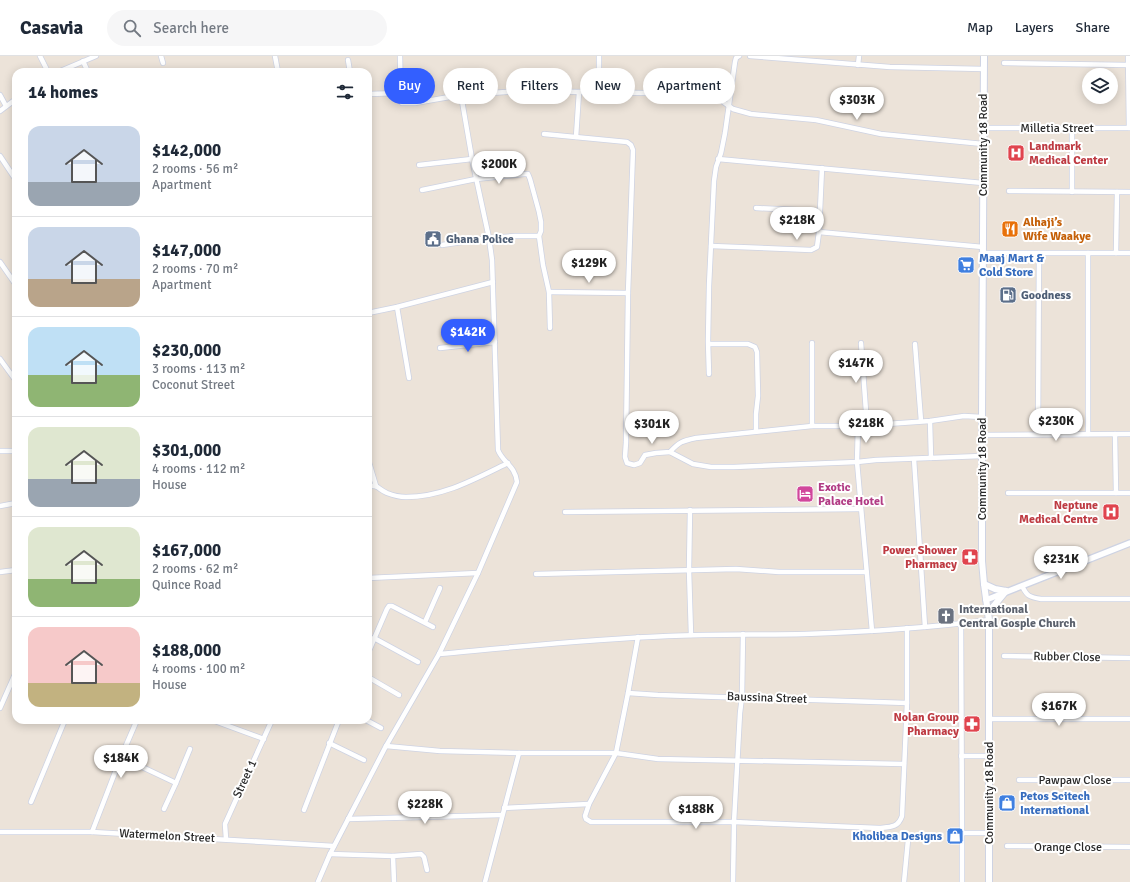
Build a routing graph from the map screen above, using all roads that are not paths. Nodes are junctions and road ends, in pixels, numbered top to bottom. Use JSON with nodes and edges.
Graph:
{"nodes":[{"id":1,"x":40,"y":56,"type":"edge"},
{"id":2,"x":96,"y":56,"type":"edge"},
{"id":3,"x":161,"y":56,"type":"edge"},
{"id":4,"x":275,"y":56,"type":"edge"},
{"id":5,"x":400,"y":56,"type":"edge"},
{"id":6,"x":599,"y":56,"type":"edge"},
{"id":7,"x":739,"y":56,"type":"edge"},
{"id":8,"x":750,"y":56,"type":"edge"},
{"id":9,"x":858,"y":56,"type":"edge"},
{"id":10,"x":984,"y":56,"type":"edge"},
{"id":11,"x":1128,"y":56,"type":"edge"},
{"id":12,"x":348,"y":60,"type":"dead end"},
{"id":13,"x":82,"y":62,"type":"junction"},
{"id":14,"x":163,"y":63,"type":"dead end"},
{"id":15,"x":1004,"y":63,"type":"dead end"},
{"id":16,"x":858,"y":65,"type":"junction"},
{"id":17,"x":1128,"y":65,"type":"junction"},
{"id":18,"x":46,"y":68,"type":"edge"},
{"id":19,"x":68,"y":68,"type":"edge"},
{"id":20,"x":86,"y":68,"type":"edge"},
{"id":21,"x":277,"y":68,"type":"edge"},
{"id":22,"x":349,"y":68,"type":"edge"},
{"id":23,"x":400,"y":68,"type":"edge"},
{"id":24,"x":599,"y":68,"type":"edge"},
{"id":25,"x":984,"y":69,"type":"junction"},
{"id":26,"x":579,"y":92,"type":"joint"},
{"id":27,"x":498,"y":93,"type":"edge"},
{"id":28,"x":635,"y":93,"type":"edge"},
{"id":29,"x":372,"y":94,"type":"edge"},
{"id":30,"x":384,"y":94,"type":"edge"},
{"id":31,"x":0,"y":95,"type":"edge"},
{"id":32,"x":12,"y":102,"type":"edge"},
{"id":33,"x":463,"y":104,"type":"edge"},
{"id":34,"x":6,"y":106,"type":"junction"},
{"id":35,"x":729,"y":106,"type":"junction"},
{"id":36,"x":0,"y":111,"type":"edge"},
{"id":37,"x":983,"y":128,"type":"junction"},
{"id":38,"x":1072,"y":128,"type":"junction"},
{"id":39,"x":1129,"y":128,"type":"edge"},
{"id":40,"x":544,"y":134,"type":"dead end"},
{"id":41,"x":576,"y":137,"type":"junction"},
{"id":42,"x":983,"y":144,"type":"junction"},
{"id":43,"x":0,"y":156,"type":"edge"},
{"id":44,"x":472,"y":158,"type":"junction"},
{"id":45,"x":718,"y":159,"type":"junction"},
{"id":46,"x":419,"y":165,"type":"dead end"},
{"id":47,"x":822,"y":168,"type":"junction"},
{"id":48,"x":12,"y":174,"type":"edge"},
{"id":49,"x":476,"y":179,"type":"junction"},
{"id":50,"x":983,"y":183,"type":"junction"},
{"id":51,"x":422,"y":190,"type":"dead end"},
{"id":52,"x":1009,"y":191,"type":"dead end"},
{"id":53,"x":1072,"y":192,"type":"junction"},
{"id":54,"x":1117,"y":192,"type":"junction"},
{"id":55,"x":1130,"y":192,"type":"edge"},
{"id":56,"x":756,"y":208,"type":"dead end"},
{"id":57,"x":820,"y":211,"type":"junction"},
{"id":58,"x":819,"y":232,"type":"junction"},
{"id":59,"x":539,"y":236,"type":"junction"},
{"id":60,"x":489,"y":238,"type":"junction"},
{"id":61,"x":442,"y":246,"type":"dead end"},
{"id":62,"x":711,"y":246,"type":"junction"},
{"id":63,"x":983,"y":250,"type":"junction"},
{"id":64,"x":1039,"y":253,"type":"junction"},
{"id":65,"x":1088,"y":253,"type":"junction"},
{"id":66,"x":1116,"y":253,"type":"junction"},
{"id":67,"x":1130,"y":253,"type":"edge"},
{"id":68,"x":0,"y":262,"type":"edge"},
{"id":69,"x":12,"y":278,"type":"edge"},
{"id":70,"x":493,"y":282,"type":"junction"},
{"id":71,"x":549,"y":292,"type":"junction"},
{"id":72,"x":628,"y":293,"type":"junction"},
{"id":73,"x":397,"y":308,"type":"junction"},
{"id":74,"x":372,"y":312,"type":"edge"},
{"id":75,"x":550,"y":328,"type":"dead end"},
{"id":76,"x":495,"y":342,"type":"junction"},
{"id":77,"x":861,"y":343,"type":"dead end"},
{"id":78,"x":708,"y":344,"type":"junction"},
{"id":79,"x":812,"y":344,"type":"dead end"},
{"id":80,"x":915,"y":344,"type":"dead end"},
{"id":81,"x":440,"y":348,"type":"dead end"},
{"id":82,"x":0,"y":359,"type":"edge"},
{"id":83,"x":12,"y":373,"type":"edge"},
{"id":84,"x":709,"y":374,"type":"dead end"},
{"id":85,"x":409,"y":378,"type":"dead end"},
{"id":86,"x":982,"y":417,"type":"junction"},
{"id":87,"x":921,"y":421,"type":"junction"},
{"id":88,"x":930,"y":421,"type":"junction"},
{"id":89,"x":866,"y":424,"type":"junction"},
{"id":90,"x":812,"y":426,"type":"junction"},
{"id":91,"x":858,"y":426,"type":"junction"},
{"id":92,"x":756,"y":432,"type":"junction"},
{"id":93,"x":1038,"y":434,"type":"junction"},
{"id":94,"x":1088,"y":434,"type":"junction"},
{"id":95,"x":1116,"y":434,"type":"junction"},
{"id":96,"x":1130,"y":434,"type":"edge"},
{"id":97,"x":982,"y":435,"type":"junction"},
{"id":98,"x":12,"y":450,"type":"edge"},
{"id":99,"x":0,"y":451,"type":"edge"},
{"id":100,"x":670,"y":452,"type":"junction"},
{"id":101,"x":982,"y":456,"type":"junction"},
{"id":102,"x":931,"y":458,"type":"junction"},
{"id":103,"x":914,"y":459,"type":"junction"},
{"id":104,"x":857,"y":462,"type":"junction"},
{"id":105,"x":508,"y":463,"type":"junction"},
{"id":106,"x":372,"y":472,"type":"edge"},
{"id":107,"x":372,"y":486,"type":"edge"},
{"id":108,"x":376,"y":486,"type":"junction"},
{"id":109,"x":1008,"y":493,"type":"dead end"},
{"id":110,"x":1116,"y":493,"type":"junction"},
{"id":111,"x":1130,"y":493,"type":"edge"},
{"id":112,"x":12,"y":504,"type":"edge"},
{"id":113,"x":0,"y":506,"type":"edge"},
{"id":114,"x":861,"y":509,"type":"junction"},
{"id":115,"x":690,"y":510,"type":"junction"},
{"id":116,"x":565,"y":512,"type":"dead end"},
{"id":117,"x":1130,"y":543,"type":"edge"},
{"id":118,"x":12,"y":570,"type":"edge"},
{"id":119,"x":689,"y":570,"type":"junction"},
{"id":120,"x":0,"y":572,"type":"edge"},
{"id":121,"x":866,"y":572,"type":"junction"},
{"id":122,"x":478,"y":573,"type":"junction"},
{"id":123,"x":536,"y":574,"type":"dead end"},
{"id":124,"x":372,"y":578,"type":"edge"},
{"id":125,"x":984,"y":584,"type":"junction"},
{"id":126,"x":1022,"y":586,"type":"junction"},
{"id":127,"x":440,"y":588,"type":"dead end"},
{"id":128,"x":1006,"y":592,"type":"junction"},
{"id":129,"x":1130,"y":599,"type":"edge"},
{"id":130,"x":986,"y":600,"type":"junction"},
{"id":131,"x":988,"y":613,"type":"junction"},
{"id":132,"x":989,"y":620,"type":"junction"},
{"id":133,"x":425,"y":622,"type":"junction"},
{"id":134,"x":961,"y":623,"type":"junction"},
{"id":135,"x":433,"y":627,"type":"dead end"},
{"id":136,"x":925,"y":627,"type":"junction"},
{"id":137,"x":907,"y":628,"type":"junction"},
{"id":138,"x":872,"y":631,"type":"junction"},
{"id":139,"x":743,"y":634,"type":"junction"},
{"id":140,"x":691,"y":635,"type":"junction"},
{"id":141,"x":638,"y":637,"type":"junction"},
{"id":142,"x":374,"y":638,"type":"junction"},
{"id":143,"x":372,"y":643,"type":"edge"},
{"id":144,"x":439,"y":654,"type":"junction"},
{"id":145,"x":1004,"y":656,"type":"dead end"},
{"id":146,"x":1130,"y":658,"type":"edge"},
{"id":147,"x":418,"y":662,"type":"dead end"},
{"id":148,"x":372,"y":679,"type":"edge"},
{"id":149,"x":12,"y":681,"type":"edge"},
{"id":150,"x":628,"y":693,"type":"junction"},
{"id":151,"x":399,"y":695,"type":"dead end"},
{"id":152,"x":742,"y":698,"type":"junction"},
{"id":153,"x":907,"y":703,"type":"junction"},
{"id":154,"x":0,"y":708,"type":"edge"},
{"id":155,"x":989,"y":719,"type":"junction"},
{"id":156,"x":1130,"y":719,"type":"edge"},
{"id":157,"x":372,"y":723,"type":"edge"},
{"id":158,"x":63,"y":724,"type":"edge"},
{"id":159,"x":135,"y":724,"type":"edge"},
{"id":160,"x":223,"y":724,"type":"edge"},
{"id":161,"x":270,"y":724,"type":"edge"},
{"id":162,"x":337,"y":724,"type":"edge"},
{"id":163,"x":382,"y":728,"type":"dead end"},
{"id":164,"x":264,"y":739,"type":"junction"},
{"id":165,"x":330,"y":743,"type":"junction"},
{"id":166,"x":386,"y":746,"type":"junction"},
{"id":167,"x":190,"y":749,"type":"dead end"},
{"id":168,"x":519,"y":753,"type":"junction"},
{"id":169,"x":616,"y":753,"type":"junction"},
{"id":170,"x":961,"y":756,"type":"junction"},
{"id":171,"x":988,"y":756,"type":"junction"},
{"id":172,"x":120,"y":758,"type":"junction"},
{"id":173,"x":364,"y":760,"type":"dead end"},
{"id":174,"x":738,"y":760,"type":"junction"},
{"id":175,"x":904,"y":764,"type":"junction"},
{"id":176,"x":1019,"y":780,"type":"dead end"},
{"id":177,"x":1130,"y":780,"type":"edge"},
{"id":178,"x":176,"y":783,"type":"junction"},
{"id":179,"x":31,"y":802,"type":"dead end"},
{"id":180,"x":589,"y":804,"type":"junction"},
{"id":181,"x":504,"y":808,"type":"junction"},
{"id":182,"x":164,"y":809,"type":"dead end"},
{"id":183,"x":304,"y":810,"type":"dead end"},
{"id":184,"x":502,"y":815,"type":"junction"},
{"id":185,"x":348,"y":819,"type":"junction"},
{"id":186,"x":734,"y":822,"type":"junction"},
{"id":187,"x":0,"y":832,"type":"edge"},
{"id":188,"x":92,"y":832,"type":"junction"},
{"id":189,"x":962,"y":833,"type":"junction"},
{"id":190,"x":989,"y":834,"type":"junction"},
{"id":191,"x":226,"y":839,"type":"junction"},
{"id":192,"x":908,"y":840,"type":"dead end"},
{"id":193,"x":334,"y":846,"type":"junction"},
{"id":194,"x":1007,"y":846,"type":"dead end"},
{"id":195,"x":1130,"y":847,"type":"edge"},
{"id":196,"x":330,"y":854,"type":"junction"},
{"id":197,"x":393,"y":856,"type":"junction"},
{"id":198,"x":427,"y":870,"type":"dead end"},
{"id":199,"x":318,"y":882,"type":"edge"},
{"id":200,"x":394,"y":882,"type":"edge"},
{"id":201,"x":484,"y":882,"type":"edge"},
{"id":202,"x":733,"y":882,"type":"edge"},
{"id":203,"x":904,"y":882,"type":"edge"},
{"id":204,"x":962,"y":882,"type":"edge"},
{"id":205,"x":989,"y":882,"type":"edge"}],
"edges":[{"from":1,"to":18,"type":"street"},
{"from":2,"to":13,"type":"street"},
{"from":3,"to":14,"type":"street"},
{"from":4,"to":21,"type":"street"},
{"from":5,"to":23,"type":"street"},
{"from":6,"to":24,"type":"street"},
{"from":7,"to":35,"type":"street"},
{"from":8,"to":16,"type":"street"},
{"from":9,"to":16,"type":"street"},
{"from":10,"to":25,"type":"main road","name":"Community 18 Road"},
{"from":11,"to":17,"type":"street"},
{"from":12,"to":22,"type":"street"},
{"from":13,"to":19,"type":"street"},
{"from":13,"to":20,"type":"street"},
{"from":15,"to":17,"type":"street"},
{"from":16,"to":25,"type":"street"},
{"from":17,"to":39,"type":"street"},
{"from":25,"to":37,"type":"main road","name":"Community 18 Road"},
{"from":26,"to":27,"type":"street"},
{"from":26,"to":41,"type":"street"},
{"from":28,"to":35,"type":"street"},
{"from":29,"to":30,"type":"street"},
{"from":31,"to":34,"type":"street"},
{"from":32,"to":34,"type":"street"},
{"from":33,"to":44,"type":"street"},
{"from":34,"to":36,"type":"street"},
{"from":35,"to":42,"type":"street"},
{"from":35,"to":45,"type":"street"},
{"from":37,"to":38,"type":"street","name":"Milletia Street"},
{"from":37,"to":42,"type":"main road","name":"Community 18 Road"},
{"from":38,"to":39,"type":"street","name":"Milletia Street"},
{"from":38,"to":53,"type":"street"},
{"from":40,"to":41,"type":"street"},
{"from":41,"to":72,"type":"street"},
{"from":42,"to":50,"type":"main road","name":"Community 18 Road"},
{"from":43,"to":48,"type":"street"},
{"from":44,"to":46,"type":"street"},
{"from":44,"to":49,"type":"street"},
{"from":45,"to":47,"type":"street"},
{"from":45,"to":62,"type":"street"},
{"from":47,"to":50,"type":"street"},
{"from":47,"to":57,"type":"street"},
{"from":49,"to":51,"type":"street"},
{"from":49,"to":59,"type":"street"},
{"from":49,"to":60,"type":"street"},
{"from":50,"to":63,"type":"main road","name":"Community 18 Road"},
{"from":52,"to":53,"type":"street"},
{"from":53,"to":54,"type":"street"},
{"from":54,"to":55,"type":"street"},
{"from":54,"to":66,"type":"street"},
{"from":56,"to":57,"type":"street"},
{"from":57,"to":58,"type":"street"},
{"from":58,"to":62,"type":"street"},
{"from":58,"to":63,"type":"street"},
{"from":59,"to":60,"type":"street"},
{"from":59,"to":71,"type":"street"},
{"from":60,"to":61,"type":"street"},
{"from":60,"to":70,"type":"street"},
{"from":62,"to":78,"type":"street"},
{"from":63,"to":64,"type":"street"},
{"from":63,"to":86,"type":"main road","name":"Community 18 Road"},
{"from":64,"to":65,"type":"street"},
{"from":64,"to":93,"type":"street"},
{"from":65,"to":66,"type":"street"},
{"from":65,"to":94,"type":"street"},
{"from":66,"to":67,"type":"street"},
{"from":68,"to":69,"type":"street"},
{"from":70,"to":73,"type":"street"},
{"from":70,"to":76,"type":"street"},
{"from":71,"to":72,"type":"street"},
{"from":71,"to":75,"type":"street"},
{"from":72,"to":100,"type":"street"},
{"from":73,"to":74,"type":"street"},
{"from":73,"to":85,"type":"street"},
{"from":76,"to":81,"type":"street"},
{"from":76,"to":105,"type":"street"},
{"from":77,"to":89,"type":"street"},
{"from":78,"to":84,"type":"street"},
{"from":78,"to":92,"type":"street"},
{"from":79,"to":90,"type":"street"},
{"from":80,"to":87,"type":"street"},
{"from":82,"to":83,"type":"street"},
{"from":86,"to":88,"type":"street"},
{"from":86,"to":97,"type":"main road","name":"Community 18 Road"},
{"from":87,"to":88,"type":"street"},
{"from":87,"to":89,"type":"street"},
{"from":88,"to":102,"type":"street"},
{"from":89,"to":91,"type":"street"},
{"from":90,"to":91,"type":"street"},
{"from":90,"to":92,"type":"street"},
{"from":91,"to":104,"type":"street"},
{"from":92,"to":100,"type":"street"},
{"from":93,"to":94,"type":"street"},
{"from":93,"to":97,"type":"street"},
{"from":94,"to":95,"type":"street"},
{"from":95,"to":96,"type":"street"},
{"from":95,"to":110,"type":"street"},
{"from":97,"to":101,"type":"main road","name":"Community 18 Road"},
{"from":98,"to":99,"type":"street"},
{"from":100,"to":104,"type":"street"},
{"from":101,"to":102,"type":"street"},
{"from":101,"to":125,"type":"main road","name":"Community 18 Road"},
{"from":102,"to":103,"type":"street"},
{"from":103,"to":104,"type":"street"},
{"from":103,"to":136,"type":"street"},
{"from":104,"to":114,"type":"street"},
{"from":105,"to":108,"type":"street"},
{"from":105,"to":122,"type":"street"},
{"from":106,"to":108,"type":"street"},
{"from":107,"to":108,"type":"street"},
{"from":109,"to":110,"type":"street"},
{"from":110,"to":111,"type":"street"},
{"from":112,"to":113,"type":"street"},
{"from":114,"to":115,"type":"street"},
{"from":114,"to":121,"type":"street"},
{"from":115,"to":116,"type":"street"},
{"from":115,"to":119,"type":"street"},
{"from":117,"to":126,"type":"street"},
{"from":118,"to":120,"type":"street"},
{"from":119,"to":121,"type":"street"},
{"from":119,"to":123,"type":"street"},
{"from":119,"to":140,"type":"street"},
{"from":121,"to":138,"type":"street"},
{"from":122,"to":124,"type":"street"},
{"from":122,"to":144,"type":"street"},
{"from":125,"to":128,"type":"main road"},
{"from":125,"to":130,"type":"main road","name":"Community 18 Road"},
{"from":126,"to":128,"type":"street"},
{"from":126,"to":129,"type":"street"},
{"from":127,"to":133,"type":"street"},
{"from":128,"to":130,"type":"street"},
{"from":128,"to":131,"type":"main road"},
{"from":130,"to":131,"type":"main road","name":"Community 18 Road"},
{"from":131,"to":132,"type":"main road","name":"Community 18 Road"},
{"from":132,"to":134,"type":"street"},
{"from":132,"to":155,"type":"main road","name":"Community 18 Road"},
{"from":133,"to":135,"type":"street"},
{"from":133,"to":142,"type":"street"},
{"from":134,"to":136,"type":"street"},
{"from":134,"to":170,"type":"street"},
{"from":136,"to":137,"type":"street"},
{"from":137,"to":138,"type":"street"},
{"from":137,"to":153,"type":"street"},
{"from":138,"to":139,"type":"street"},
{"from":139,"to":140,"type":"street"},
{"from":139,"to":152,"type":"street"},
{"from":140,"to":141,"type":"street"},
{"from":141,"to":144,"type":"street"},
{"from":141,"to":150,"type":"street"},
{"from":142,"to":143,"type":"street"},
{"from":142,"to":147,"type":"street"},
{"from":144,"to":166,"type":"street"},
{"from":145,"to":146,"type":"street","name":"Rubber Close"},
{"from":148,"to":151,"type":"street"},
{"from":149,"to":154,"type":"street"},
{"from":150,"to":152,"type":"street","name":"Baussina Street"},
{"from":150,"to":169,"type":"street"},
{"from":152,"to":153,"type":"street","name":"Baussina Street"},
{"from":152,"to":174,"type":"street"},
{"from":153,"to":175,"type":"street"},
{"from":155,"to":156,"type":"street"},
{"from":155,"to":171,"type":"main road","name":"Community 18 Road"},
{"from":157,"to":163,"type":"street"},
{"from":158,"to":179,"type":"street"},
{"from":159,"to":172,"type":"street"},
{"from":160,"to":164,"type":"street"},
{"from":161,"to":164,"type":"street","name":"Street 1"},
{"from":162,"to":165,"type":"street"},
{"from":164,"to":191,"type":"street","name":"Street 1"},
{"from":165,"to":173,"type":"street"},
{"from":165,"to":183,"type":"street"},
{"from":166,"to":168,"type":"street"},
{"from":166,"to":185,"type":"street"},
{"from":167,"to":178,"type":"street"},
{"from":168,"to":169,"type":"street"},
{"from":168,"to":181,"type":"street"},
{"from":169,"to":174,"type":"street"},
{"from":169,"to":180,"type":"street"},
{"from":170,"to":171,"type":"street"},
{"from":170,"to":189,"type":"street"},
{"from":171,"to":190,"type":"main road","name":"Community 18 Road"},
{"from":172,"to":178,"type":"street"},
{"from":172,"to":188,"type":"street"},
{"from":174,"to":175,"type":"street"},
{"from":174,"to":186,"type":"street"},
{"from":175,"to":186,"type":"street"},
{"from":176,"to":177,"type":"street","name":"Pawpaw Close"},
{"from":178,"to":182,"type":"street"},
{"from":180,"to":181,"type":"street"},
{"from":180,"to":186,"type":"street"},
{"from":181,"to":184,"type":"street"},
{"from":184,"to":185,"type":"street"},
{"from":184,"to":201,"type":"street"},
{"from":185,"to":193,"type":"street"},
{"from":186,"to":202,"type":"street"},
{"from":187,"to":188,"type":"street","name":"Watermelon Street"},
{"from":188,"to":191,"type":"street","name":"Watermelon Street"},
{"from":189,"to":190,"type":"street"},
{"from":189,"to":204,"type":"street"},
{"from":190,"to":205,"type":"main road","name":"Community 18 Road"},
{"from":191,"to":193,"type":"street","name":"Watermelon Street"},
{"from":192,"to":203,"type":"street"},
{"from":193,"to":196,"type":"street"},
{"from":194,"to":195,"type":"street","name":"Orange Close"},
{"from":196,"to":197,"type":"street"},
{"from":196,"to":199,"type":"street"},
{"from":197,"to":198,"type":"street"},
{"from":197,"to":200,"type":"street"}]}
